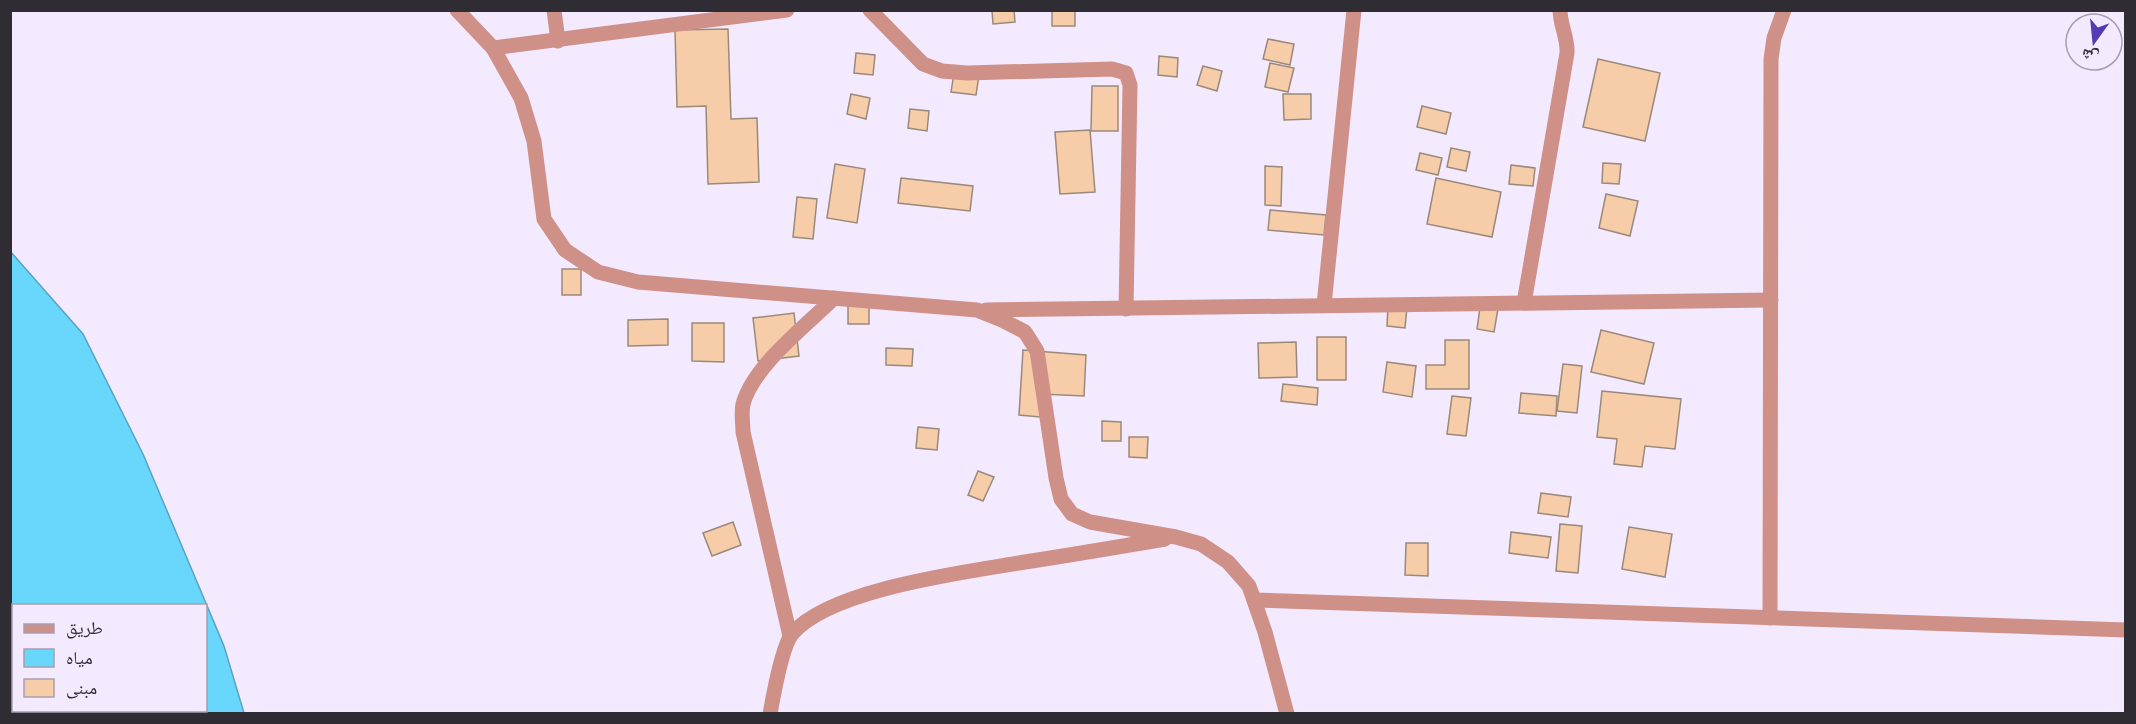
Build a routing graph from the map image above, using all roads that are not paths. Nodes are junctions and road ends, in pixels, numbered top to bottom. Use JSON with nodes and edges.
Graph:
{"nodes":[{"id":1,"x":457,"y":10,"type":"edge"},
{"id":2,"x":554,"y":10,"type":"edge"},
{"id":3,"x":787,"y":10,"type":"edge"},
{"id":4,"x":870,"y":10,"type":"edge"},
{"id":5,"x":1354,"y":10,"type":"edge"},
{"id":6,"x":1560,"y":10,"type":"edge"},
{"id":7,"x":1784,"y":10,"type":"edge"},
{"id":8,"x":558,"y":41,"type":"junction"},
{"id":9,"x":494,"y":48,"type":"junction"},
{"id":10,"x":834,"y":298,"type":"junction"},
{"id":11,"x":1771,"y":300,"type":"junction"},
{"id":12,"x":1524,"y":303,"type":"junction"},
{"id":13,"x":1324,"y":305,"type":"junction"},
{"id":14,"x":1126,"y":309,"type":"junction"},
{"id":15,"x":977,"y":310,"type":"junction"},
{"id":16,"x":1176,"y":537,"type":"junction"},
{"id":17,"x":1254,"y":600,"type":"junction"},
{"id":18,"x":1770,"y":618,"type":"junction"},
{"id":19,"x":2126,"y":630,"type":"edge"},
{"id":20,"x":790,"y":636,"type":"junction"},
{"id":21,"x":771,"y":714,"type":"edge"},
{"id":22,"x":1287,"y":714,"type":"edge"}],
"edges":[{"from":1,"to":9,"type":"street"},
{"from":2,"to":8,"type":"street"},
{"from":3,"to":8,"type":"street"},
{"from":4,"to":14,"type":"street"},
{"from":5,"to":13,"type":"street"},
{"from":6,"to":12,"type":"street"},
{"from":7,"to":11,"type":"street"},
{"from":8,"to":9,"type":"street"},
{"from":9,"to":10,"type":"street"},
{"from":10,"to":15,"type":"street"},
{"from":10,"to":20,"type":"street"},
{"from":11,"to":12,"type":"street"},
{"from":11,"to":18,"type":"street"},
{"from":12,"to":13,"type":"street"},
{"from":13,"to":14,"type":"street"},
{"from":14,"to":15,"type":"street"},
{"from":15,"to":16,"type":"street"},
{"from":16,"to":17,"type":"street"},
{"from":16,"to":20,"type":"street"},
{"from":17,"to":18,"type":"street"},
{"from":17,"to":22,"type":"street"},
{"from":18,"to":19,"type":"street"},
{"from":20,"to":21,"type":"street"}]}
